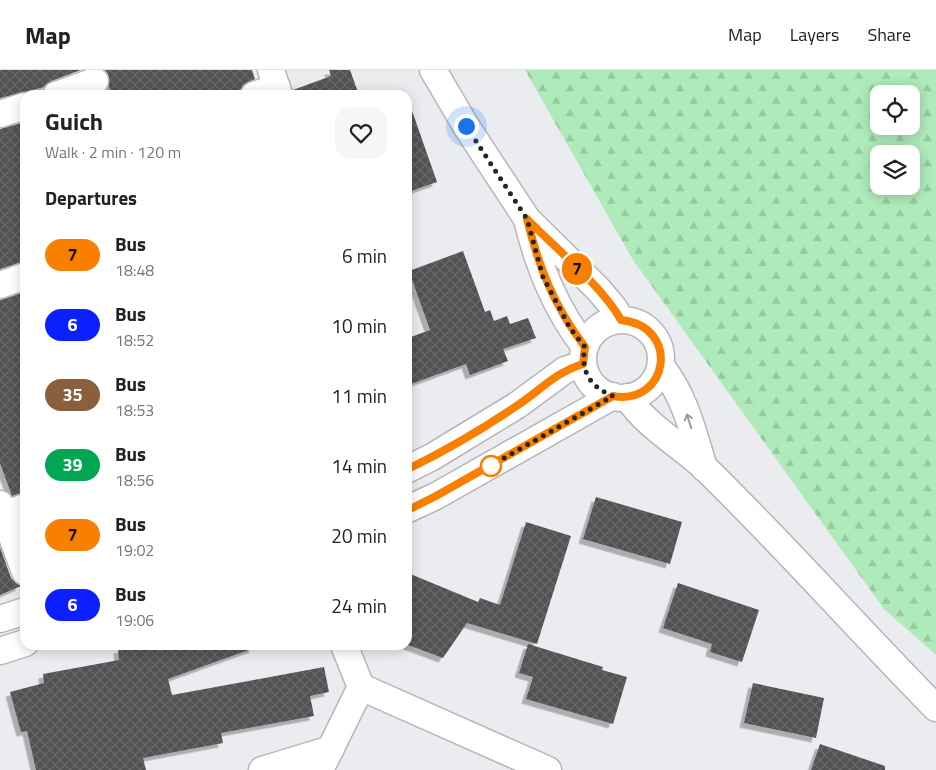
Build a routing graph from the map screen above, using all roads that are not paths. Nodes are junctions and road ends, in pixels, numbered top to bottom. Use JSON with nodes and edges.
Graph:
{"nodes":[{"id":1,"x":433,"y":70,"type":"edge"},
{"id":2,"x":95,"y":82,"type":"edge"},
{"id":3,"x":71,"y":90,"type":"edge"},
{"id":4,"x":20,"y":108,"type":"edge"},
{"id":5,"x":0,"y":114,"type":"edge"},
{"id":6,"x":527,"y":219,"type":"junction"},
{"id":7,"x":20,"y":278,"type":"edge"},
{"id":8,"x":0,"y":285,"type":"edge"},
{"id":9,"x":621,"y":320,"type":"junction"},
{"id":10,"x":584,"y":355,"type":"junction"},
{"id":11,"x":661,"y":366,"type":"junction"},
{"id":12,"x":620,"y":397,"type":"junction"},
{"id":13,"x":575,"y":418,"type":"junction"},
{"id":14,"x":656,"y":429,"type":"junction"},
{"id":15,"x":412,"y":467,"type":"edge"},
{"id":16,"x":704,"y":468,"type":"junction"},
{"id":17,"x":412,"y":508,"type":"edge"},
{"id":18,"x":7,"y":510,"type":"edge"},
{"id":19,"x":20,"y":555,"type":"edge"},
{"id":20,"x":20,"y":613,"type":"edge"},
{"id":21,"x":0,"y":619,"type":"edge"},
{"id":22,"x":20,"y":645,"type":"edge"},
{"id":23,"x":346,"y":650,"type":"edge"},
{"id":24,"x":0,"y":651,"type":"edge"},
{"id":25,"x":361,"y":688,"type":"junction"},
{"id":26,"x":936,"y":708,"type":"edge"},
{"id":27,"x":326,"y":759,"type":"edge"},
{"id":28,"x":262,"y":770,"type":"edge"},
{"id":29,"x":548,"y":770,"type":"edge"}],
"edges":[{"from":1,"to":6,"type":"street"},
{"from":2,"to":3,"type":"street"},
{"from":4,"to":5,"type":"street"},
{"from":6,"to":9,"type":"street"},
{"from":6,"to":10,"type":"street"},
{"from":7,"to":8,"type":"street"},
{"from":9,"to":10,"type":"street"},
{"from":9,"to":11,"type":"street"},
{"from":10,"to":12,"type":"street"},
{"from":10,"to":15,"type":"street"},
{"from":11,"to":12,"type":"street"},
{"from":16,"to":11,"type":"street","one_way":true},
{"from":12,"to":13,"type":"street"},
{"from":12,"to":14,"type":"street"},
{"from":13,"to":14,"type":"street"},
{"from":13,"to":17,"type":"street"},
{"from":14,"to":16,"type":"street"},
{"from":16,"to":26,"type":"street"},
{"from":18,"to":19,"type":"street"},
{"from":20,"to":21,"type":"street"},
{"from":22,"to":24,"type":"street"},
{"from":23,"to":25,"type":"street"},
{"from":25,"to":27,"type":"street"},
{"from":25,"to":29,"type":"street"},
{"from":27,"to":28,"type":"street"}]}
